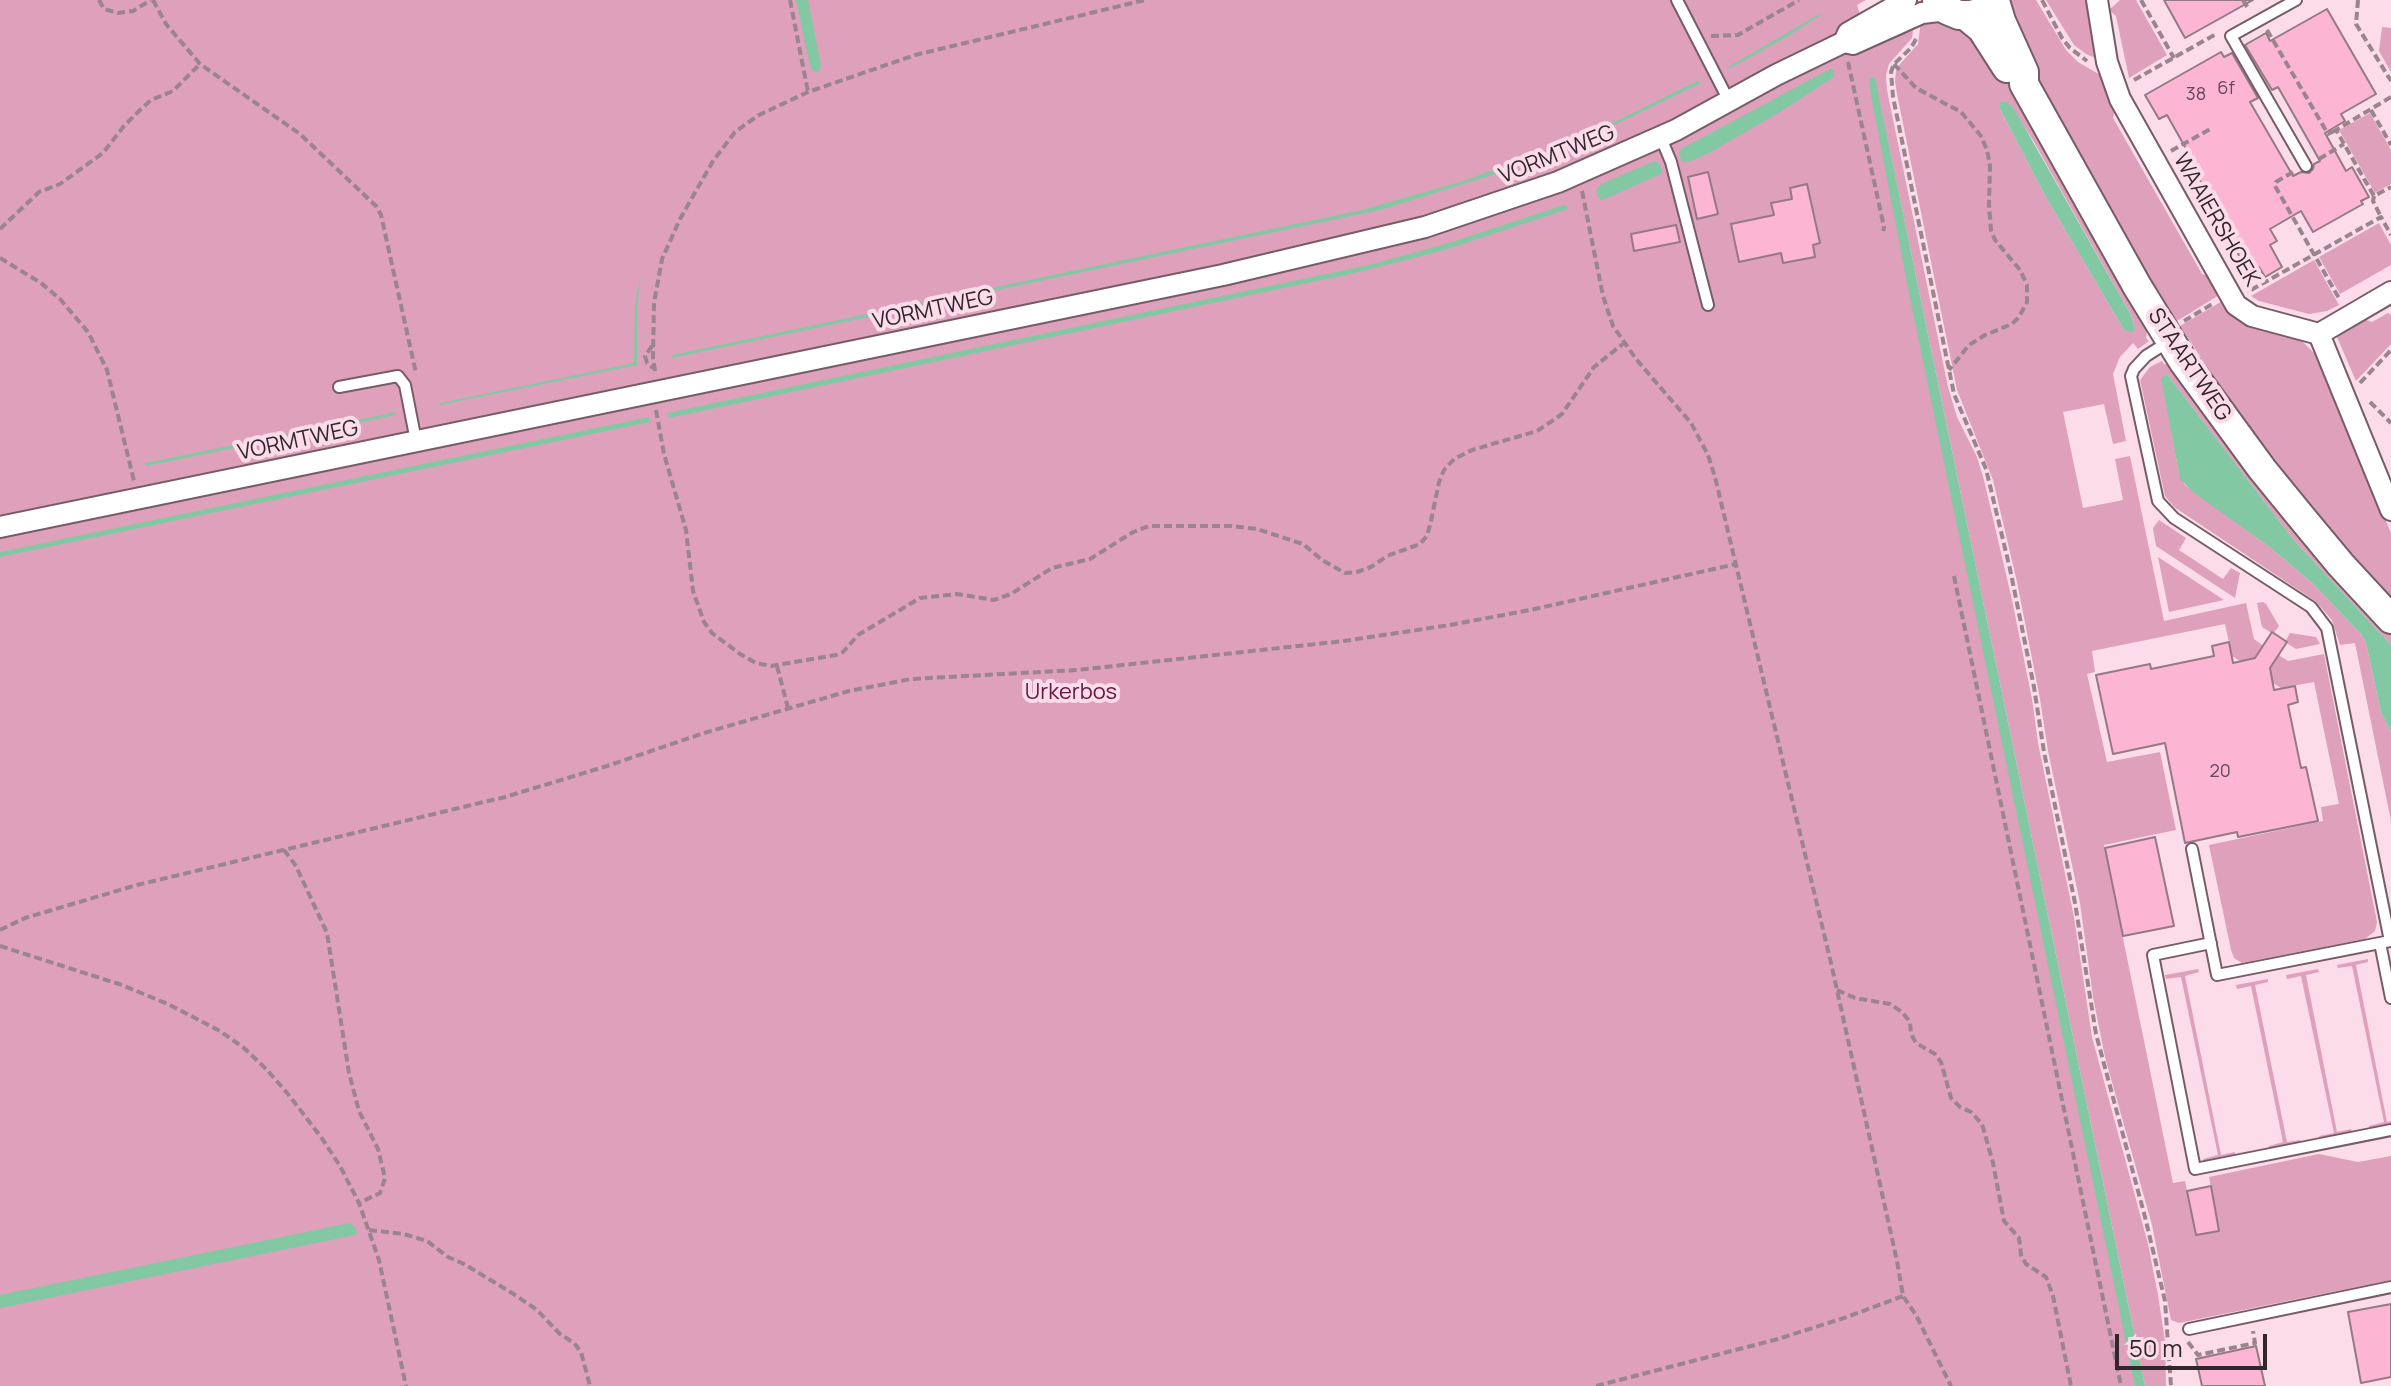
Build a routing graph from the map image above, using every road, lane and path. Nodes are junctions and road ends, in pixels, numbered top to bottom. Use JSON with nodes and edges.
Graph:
{"nodes":[{"id":1,"x":99,"y":0,"type":"edge"},
{"id":2,"x":152,"y":0,"type":"edge"},
{"id":3,"x":790,"y":0,"type":"edge"},
{"id":4,"x":1145,"y":0,"type":"edge"},
{"id":5,"x":1677,"y":0,"type":"edge"},
{"id":6,"x":1799,"y":0,"type":"edge"},
{"id":7,"x":1906,"y":0,"type":"edge"},
{"id":8,"x":2042,"y":0,"type":"edge"},
{"id":9,"x":2097,"y":0,"type":"edge"},
{"id":10,"x":2141,"y":0,"type":"edge"},
{"id":11,"x":2296,"y":0,"type":"edge"},
{"id":12,"x":2358,"y":0,"type":"edge"},
{"id":13,"x":1996,"y":1,"type":"edge"},
{"id":14,"x":1950,"y":8,"type":"edge"},
{"id":15,"x":2228,"y":29,"type":"dead end"},
{"id":16,"x":1917,"y":30,"type":"dead end"},
{"id":17,"x":2267,"y":31,"type":"dead end"},
{"id":18,"x":1694,"y":34,"type":"junction"},
{"id":19,"x":1844,"y":42,"type":"junction"},
{"id":20,"x":2174,"y":58,"type":"junction"},
{"id":21,"x":2088,"y":62,"type":"dead end"},
{"id":22,"x":200,"y":64,"type":"junction"},
{"id":23,"x":1894,"y":64,"type":"junction"},
{"id":24,"x":2391,"y":81,"type":"edge"},
{"id":25,"x":2024,"y":84,"type":"junction"},
{"id":26,"x":2116,"y":90,"type":"junction"},
{"id":27,"x":808,"y":92,"type":"junction"},
{"id":28,"x":2391,"y":97,"type":"edge"},
{"id":29,"x":1729,"y":101,"type":"junction"},
{"id":30,"x":2371,"y":110,"type":"junction"},
{"id":31,"x":2212,"y":128,"type":"dead end"},
{"id":32,"x":2336,"y":130,"type":"junction"},
{"id":33,"x":1661,"y":138,"type":"junction"},
{"id":34,"x":2344,"y":144,"type":"junction"},
{"id":35,"x":2391,"y":145,"type":"edge"},
{"id":36,"x":2166,"y":154,"type":"dead end"},
{"id":37,"x":2306,"y":166,"type":"junction"},
{"id":38,"x":1580,"y":182,"type":"dead end"},
{"id":39,"x":2391,"y":187,"type":"edge"},
{"id":40,"x":2374,"y":196,"type":"junction"},
{"id":41,"x":2381,"y":217,"type":"junction"},
{"id":42,"x":0,"y":229,"type":"edge"},
{"id":43,"x":1883,"y":231,"type":"dead end"},
{"id":44,"x":2391,"y":235,"type":"edge"},
{"id":45,"x":2314,"y":255,"type":"junction"},
{"id":46,"x":0,"y":258,"type":"edge"},
{"id":47,"x":2391,"y":292,"type":"edge"},
{"id":48,"x":2245,"y":294,"type":"dead end"},
{"id":49,"x":2223,"y":298,"type":"dead end"},
{"id":50,"x":1708,"y":305,"type":"dead end"},
{"id":51,"x":2349,"y":317,"type":"junction"},
{"id":52,"x":2174,"y":333,"type":"junction"},
{"id":53,"x":2319,"y":334,"type":"junction"},
{"id":54,"x":1624,"y":343,"type":"junction"},
{"id":55,"x":2391,"y":350,"type":"edge"},
{"id":56,"x":654,"y":370,"type":"dead end"},
{"id":57,"x":1949,"y":370,"type":"junction"},
{"id":58,"x":418,"y":378,"type":"dead end"},
{"id":59,"x":339,"y":387,"type":"dead end"},
{"id":60,"x":2350,"y":394,"type":"junction"},
{"id":61,"x":2391,"y":423,"type":"edge"},
{"id":62,"x":659,"y":426,"type":"dead end"},
{"id":63,"x":416,"y":441,"type":"junction"},
{"id":64,"x":134,"y":482,"type":"dead end"},
{"id":65,"x":2391,"y":510,"type":"edge"},
{"id":66,"x":0,"y":527,"type":"edge"},
{"id":67,"x":1736,"y":564,"type":"junction"},
{"id":68,"x":1954,"y":576,"type":"dead end"},
{"id":69,"x":2391,"y":619,"type":"edge"},
{"id":70,"x":777,"y":666,"type":"junction"},
{"id":71,"x":788,"y":708,"type":"junction"},
{"id":72,"x":2192,"y":849,"type":"dead end"},
{"id":73,"x":284,"y":850,"type":"junction"},
{"id":74,"x":0,"y":930,"type":"edge"},
{"id":75,"x":2211,"y":943,"type":"junction"},
{"id":76,"x":2380,"y":943,"type":"junction"},
{"id":77,"x":0,"y":946,"type":"edge"},
{"id":78,"x":1837,"y":990,"type":"junction"},
{"id":79,"x":2391,"y":998,"type":"edge"},
{"id":80,"x":2391,"y":1130,"type":"edge"},
{"id":81,"x":359,"y":1203,"type":"junction"},
{"id":82,"x":369,"y":1230,"type":"junction"},
{"id":83,"x":2391,"y":1287,"type":"edge"},
{"id":84,"x":1903,"y":1296,"type":"junction"},
{"id":85,"x":2188,"y":1334,"type":"joint"},
{"id":86,"x":2255,"y":1340,"type":"dead end"},
{"id":87,"x":406,"y":1386,"type":"edge"},
{"id":88,"x":590,"y":1386,"type":"edge"},
{"id":89,"x":1596,"y":1386,"type":"edge"},
{"id":90,"x":1951,"y":1386,"type":"edge"},
{"id":91,"x":2071,"y":1386,"type":"edge"},
{"id":92,"x":2121,"y":1386,"type":"edge"},
{"id":93,"x":2171,"y":1386,"type":"edge"}],
"edges":[{"from":1,"to":2,"type":"path"},
{"from":2,"to":22,"type":"path"},
{"from":3,"to":27,"type":"path"},
{"from":4,"to":27,"type":"path"},
{"from":5,"to":18,"type":"lane"},
{"from":6,"to":18,"type":"path"},
{"from":7,"to":19,"type":"street","name":"VORMTWEG"},
{"from":8,"to":21,"type":"path"},
{"from":9,"to":26,"type":"street","name":"WAAIERSHOEK"},
{"from":10,"to":20,"type":"path"},
{"from":11,"to":37,"type":"lane"},
{"from":12,"to":24,"type":"path"},
{"from":13,"to":14,"type":"main road"},
{"from":13,"to":25,"type":"main road","name":"STAARTWEG"},
{"from":14,"to":19,"type":"street","name":"VORMTWEG"},
{"from":14,"to":25,"type":"main road","name":"STAARTWEG"},
{"from":15,"to":20,"type":"path"},
{"from":16,"to":23,"type":"path"},
{"from":17,"to":32,"type":"path"},
{"from":18,"to":29,"type":"lane"},
{"from":19,"to":29,"type":"street","name":"VORMTWEG"},
{"from":19,"to":43,"type":"path"},
{"from":20,"to":26,"type":"path"},
{"from":22,"to":42,"type":"path"},
{"from":22,"to":58,"type":"path"},
{"from":23,"to":57,"type":"path"},
{"from":23,"to":57,"type":"path"},
{"from":25,"to":52,"type":"main road","name":"STAARTWEG"},
{"from":26,"to":53,"type":"street","name":"WAAIERSHOEK"},
{"from":27,"to":56,"type":"path"},
{"from":28,"to":30,"type":"path"},
{"from":29,"to":33,"type":"street","name":"VORMTWEG"},
{"from":30,"to":32,"type":"path"},
{"from":30,"to":35,"type":"path"},
{"from":31,"to":36,"type":"path"},
{"from":32,"to":34,"type":"path"},
{"from":33,"to":50,"type":"lane"},
{"from":33,"to":63,"type":"street","name":"VORMTWEG"},
{"from":34,"to":37,"type":"path"},
{"from":34,"to":40,"type":"path"},
{"from":37,"to":45,"type":"path"},
{"from":38,"to":54,"type":"path"},
{"from":39,"to":40,"type":"path"},
{"from":40,"to":41,"type":"path"},
{"from":41,"to":44,"type":"path"},
{"from":41,"to":45,"type":"path"},
{"from":45,"to":48,"type":"path"},
{"from":45,"to":51,"type":"path"},
{"from":46,"to":64,"type":"path"},
{"from":47,"to":51,"type":"street"},
{"from":49,"to":52,"type":"path"},
{"from":51,"to":53,"type":"street"},
{"from":52,"to":69,"type":"main road","name":"STAARTWEG"},
{"from":52,"to":76,"type":"lane"},
{"from":53,"to":60,"type":"street"},
{"from":54,"to":67,"type":"path"},
{"from":54,"to":70,"type":"path"},
{"from":55,"to":60,"type":"path"},
{"from":57,"to":93,"type":"path"},
{"from":59,"to":63,"type":"lane"},
{"from":60,"to":61,"type":"path"},
{"from":60,"to":65,"type":"street"},
{"from":62,"to":70,"type":"path"},
{"from":63,"to":66,"type":"street","name":"VORMTWEG"},
{"from":67,"to":71,"type":"path"},
{"from":67,"to":78,"type":"path"},
{"from":68,"to":92,"type":"path"},
{"from":70,"to":71,"type":"path"},
{"from":71,"to":73,"type":"path"},
{"from":72,"to":75,"type":"lane"},
{"from":73,"to":74,"type":"path"},
{"from":73,"to":81,"type":"path"},
{"from":75,"to":76,"type":"lane"},
{"from":75,"to":80,"type":"lane"},
{"from":76,"to":79,"type":"lane"},
{"from":77,"to":81,"type":"path"},
{"from":78,"to":84,"type":"path"},
{"from":78,"to":91,"type":"path"},
{"from":81,"to":82,"type":"path"},
{"from":82,"to":87,"type":"path"},
{"from":82,"to":88,"type":"path"},
{"from":83,"to":85,"type":"lane"},
{"from":84,"to":89,"type":"path"},
{"from":84,"to":90,"type":"path"},
{"from":85,"to":86,"type":"path"}]}
